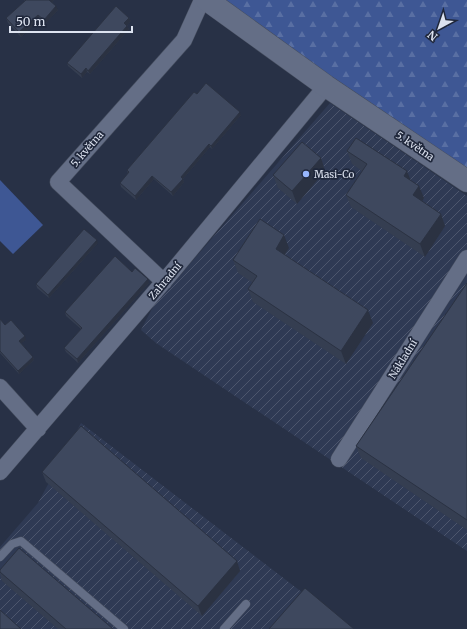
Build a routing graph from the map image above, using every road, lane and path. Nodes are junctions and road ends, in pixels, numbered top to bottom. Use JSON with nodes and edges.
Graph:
{"nodes":[{"id":1,"x":202,"y":0,"type":"edge"},
{"id":2,"x":207,"y":0,"type":"edge"},
{"id":3,"x":326,"y":86,"type":"junction"},
{"id":4,"x":467,"y":181,"type":"edge"},
{"id":5,"x":467,"y":258,"type":"edge"},
{"id":6,"x":164,"y":282,"type":"junction"},
{"id":7,"x":0,"y":388,"type":"edge"},
{"id":8,"x":38,"y":429,"type":"junction"},
{"id":9,"x":339,"y":460,"type":"dead end"},
{"id":10,"x":0,"y":472,"type":"edge"},
{"id":11,"x":0,"y":557,"type":"edge"},
{"id":12,"x":246,"y":604,"type":"dead end"},
{"id":13,"x":124,"y":629,"type":"edge"},
{"id":14,"x":224,"y":629,"type":"edge"}],
"edges":[{"from":1,"to":6,"type":"street","name":"5. května"},
{"from":2,"to":3,"type":"main road","name":"5. května"},
{"from":3,"to":4,"type":"main road","name":"5. května"},
{"from":3,"to":6,"type":"street","name":"Zahradní"},
{"from":5,"to":9,"type":"street","name":"Nákladní"},
{"from":6,"to":8,"type":"street","name":"Zahradní"},
{"from":7,"to":8,"type":"street"},
{"from":8,"to":10,"type":"street","name":"Zahradní"},
{"from":11,"to":13,"type":"lane"},
{"from":12,"to":14,"type":"lane"}]}
